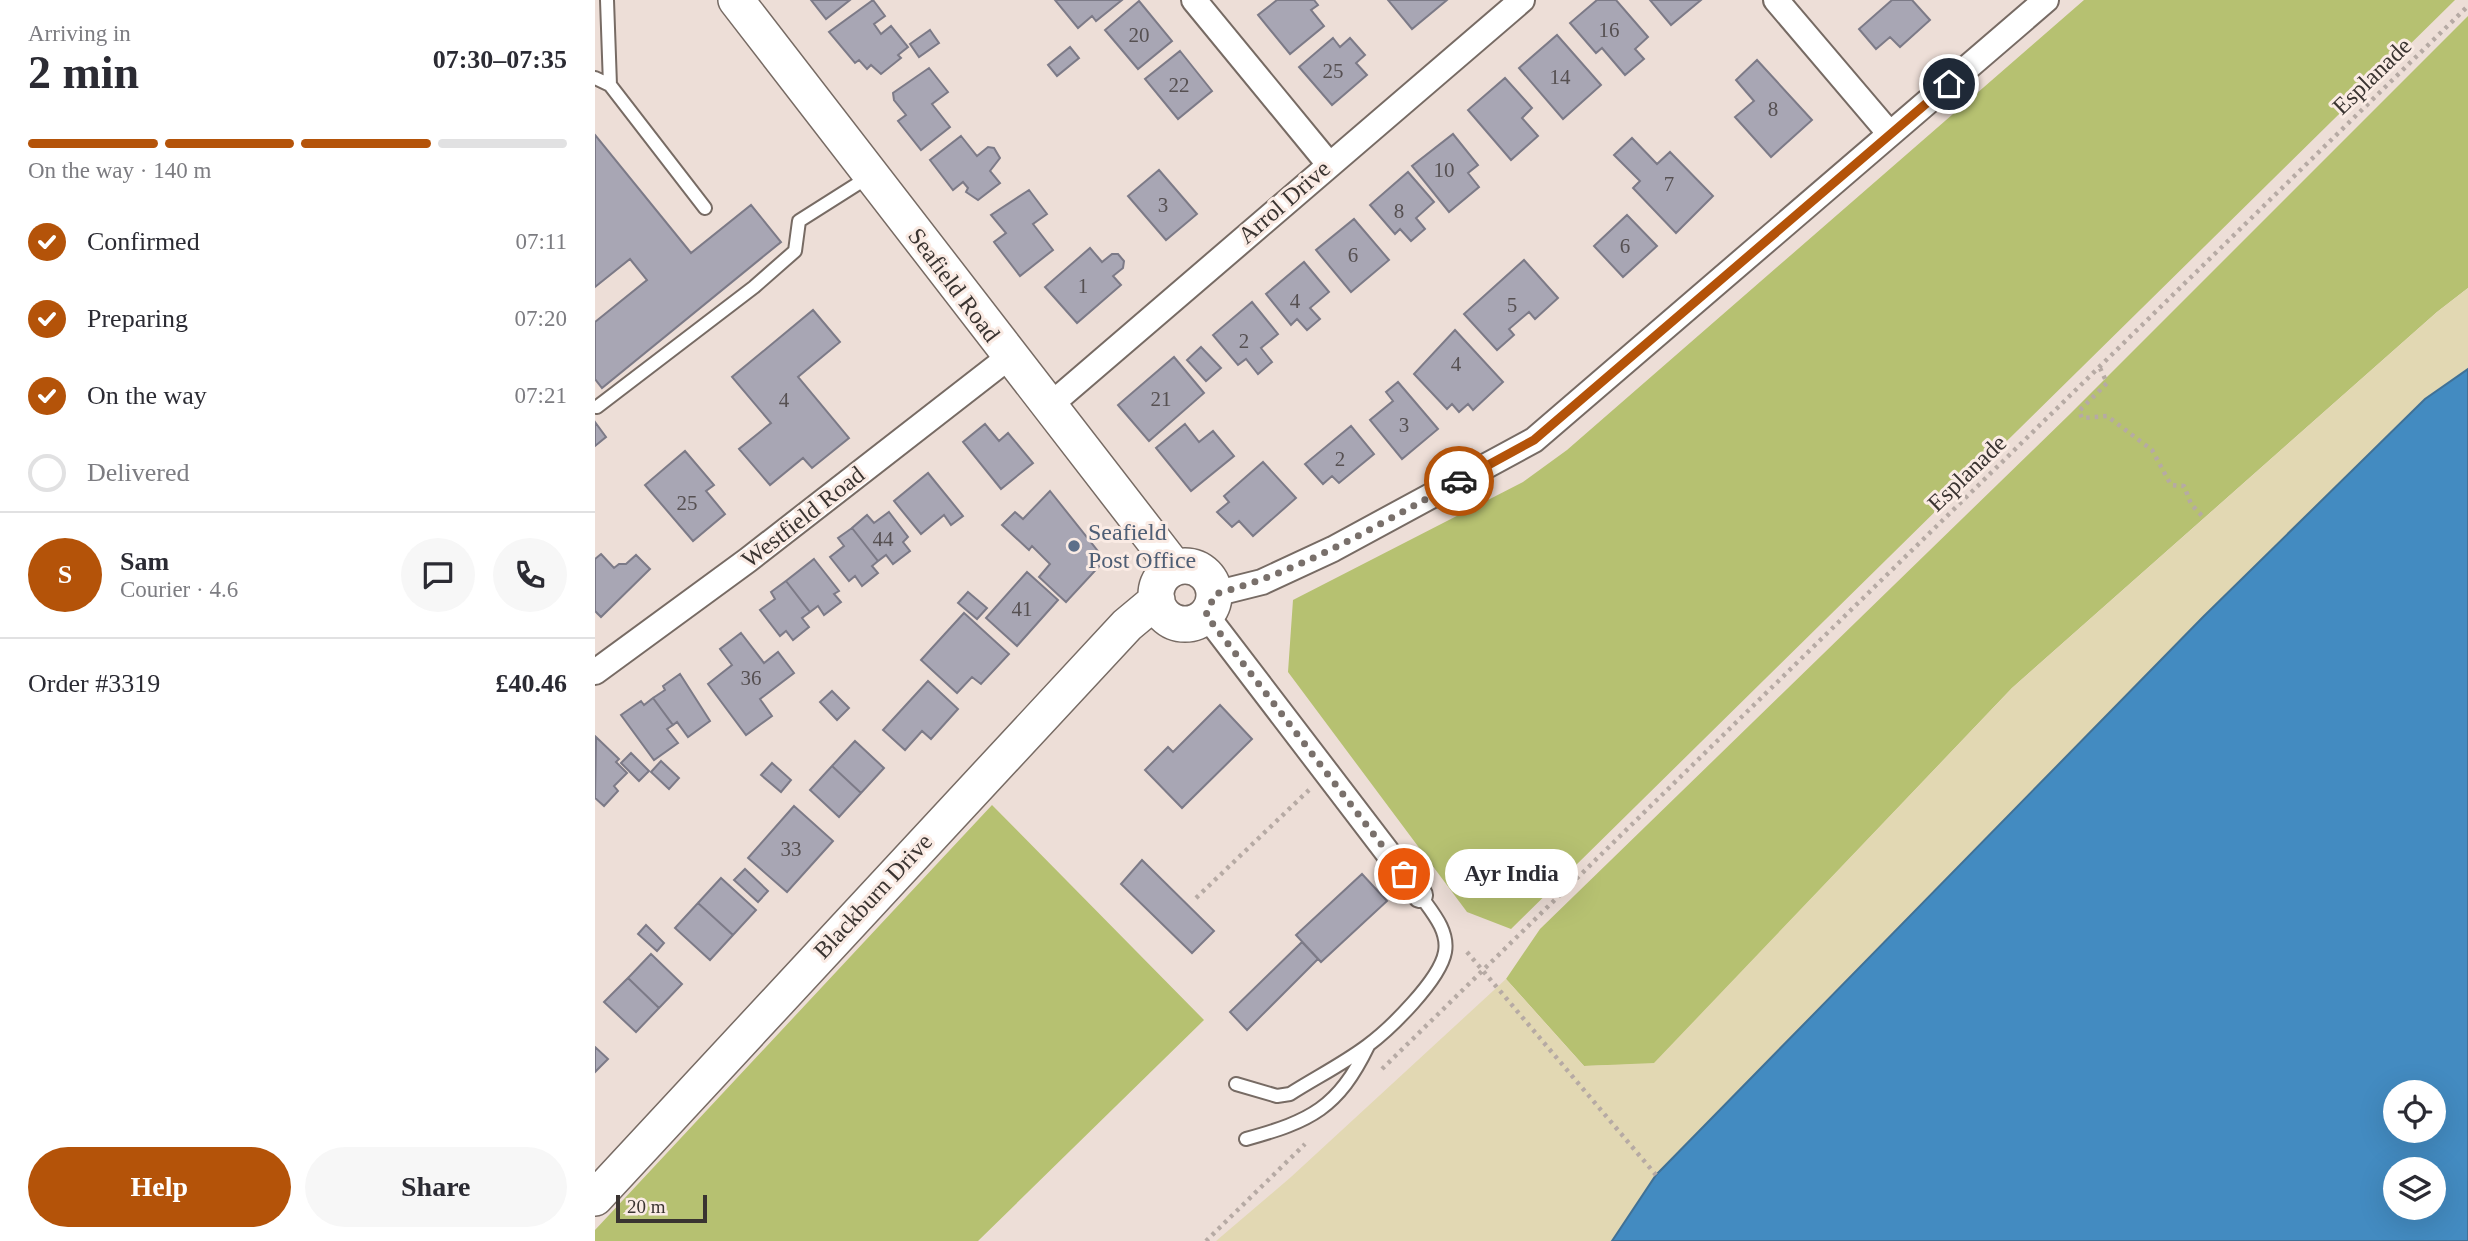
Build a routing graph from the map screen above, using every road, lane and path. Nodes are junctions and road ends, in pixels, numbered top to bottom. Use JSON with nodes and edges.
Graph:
{"nodes":[{"id":1,"x":607,"y":0,"type":"edge"},
{"id":2,"x":736,"y":0,"type":"edge"},
{"id":3,"x":1194,"y":0,"type":"edge"},
{"id":4,"x":1522,"y":0,"type":"edge"},
{"id":5,"x":1776,"y":0,"type":"edge"},
{"id":6,"x":2046,"y":0,"type":"edge"},
{"id":7,"x":2468,"y":6,"type":"edge"},
{"id":8,"x":595,"y":78,"type":"edge"},
{"id":9,"x":610,"y":85,"type":"junction"},
{"id":10,"x":1890,"y":134,"type":"junction"},
{"id":11,"x":1328,"y":163,"type":"junction"},
{"id":12,"x":871,"y":176,"type":"junction"},
{"id":13,"x":705,"y":208,"type":"dead end"},
{"id":14,"x":1009,"y":357,"type":"junction"},
{"id":15,"x":2100,"y":368,"type":"junction"},
{"id":16,"x":1048,"y":407,"type":"junction"},
{"id":17,"x":597,"y":408,"type":"dead end"},
{"id":18,"x":2204,"y":518,"type":"dead end"},
{"id":19,"x":1175,"y":568,"type":"junction"},
{"id":20,"x":1157,"y":600,"type":"junction"},
{"id":21,"x":1210,"y":605,"type":"junction"},
{"id":22,"x":595,"y":672,"type":"edge"},
{"id":23,"x":1327,"y":772,"type":"junction"},
{"id":24,"x":1420,"y":895,"type":"joint"},
{"id":25,"x":1196,"y":898,"type":"dead end"},
{"id":26,"x":1490,"y":964,"type":"dead end"},
{"id":27,"x":1484,"y":968,"type":"dead end"},
{"id":28,"x":1368,"y":1045,"type":"junction"},
{"id":29,"x":1236,"y":1084,"type":"dead end"},
{"id":30,"x":1246,"y":1139,"type":"dead end"},
{"id":31,"x":1656,"y":1175,"type":"dead end"},
{"id":32,"x":595,"y":1198,"type":"edge"}],
"edges":[{"from":1,"to":9,"type":"lane"},
{"from":2,"to":12,"type":"street","name":"Seafield Road"},
{"from":3,"to":11,"type":"street"},
{"from":4,"to":11,"type":"street","name":"Arrol Drive"},
{"from":5,"to":10,"type":"street"},
{"from":6,"to":10,"type":"street"},
{"from":7,"to":15,"type":"path","name":"Esplanade"},
{"from":8,"to":9,"type":"lane"},
{"from":9,"to":13,"type":"lane"},
{"from":10,"to":21,"type":"street"},
{"from":11,"to":16,"type":"street","name":"Arrol Drive"},
{"from":12,"to":14,"type":"street","name":"Seafield Road"},
{"from":12,"to":17,"type":"lane"},
{"from":14,"to":16,"type":"street","name":"Seafield Road"},
{"from":14,"to":22,"type":"street","name":"Westfield Road"},
{"from":15,"to":18,"type":"path"},
{"from":15,"to":26,"type":"path","name":"Esplanade"},
{"from":16,"to":19,"type":"street","name":"Seafield Road"},
{"from":19,"to":20,"type":"street"},
{"from":19,"to":21,"type":"street"},
{"from":20,"to":21,"type":"street"},
{"from":20,"to":32,"type":"street","name":"Blackburn Drive"},
{"from":21,"to":23,"type":"street"},
{"from":23,"to":24,"type":"street"},
{"from":23,"to":25,"type":"path"},
{"from":24,"to":28,"type":"lane"},
{"from":27,"to":31,"type":"path"},
{"from":28,"to":29,"type":"lane"},
{"from":28,"to":30,"type":"lane"}]}
